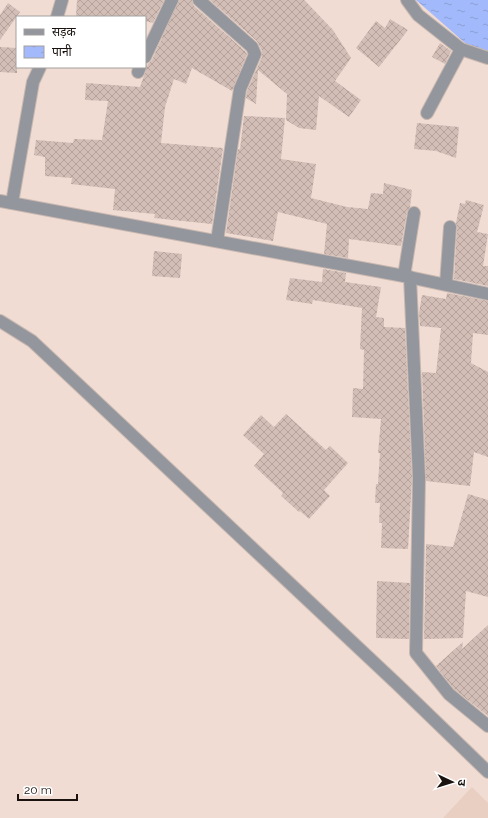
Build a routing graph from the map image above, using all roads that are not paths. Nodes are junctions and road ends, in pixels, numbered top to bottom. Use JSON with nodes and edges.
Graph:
{"nodes":[{"id":1,"x":62,"y":0,"type":"edge"},
{"id":2,"x":172,"y":0,"type":"edge"},
{"id":3,"x":199,"y":0,"type":"edge"},
{"id":4,"x":407,"y":0,"type":"edge"},
{"id":5,"x":57,"y":16,"type":"edge"},
{"id":6,"x":461,"y":49,"type":"junction"},
{"id":7,"x":146,"y":55,"type":"edge"},
{"id":8,"x":488,"y":58,"type":"edge"},
{"id":9,"x":40,"y":68,"type":"edge"},
{"id":10,"x":428,"y":113,"type":"dead end"},
{"id":11,"x":6,"y":202,"type":"edge"},
{"id":12,"x":414,"y":213,"type":"dead end"},
{"id":13,"x":450,"y":227,"type":"dead end"},
{"id":14,"x":217,"y":241,"type":"junction"},
{"id":15,"x":407,"y":276,"type":"junction"},
{"id":16,"x":446,"y":284,"type":"junction"},
{"id":17,"x":488,"y":294,"type":"edge"},
{"id":18,"x":0,"y":320,"type":"edge"},
{"id":19,"x":488,"y":726,"type":"edge"},
{"id":20,"x":488,"y":772,"type":"edge"}],
"edges":[{"from":1,"to":5,"type":"street"},
{"from":2,"to":7,"type":"street"},
{"from":3,"to":14,"type":"street"},
{"from":4,"to":6,"type":"street"},
{"from":6,"to":8,"type":"street"},
{"from":6,"to":10,"type":"street"},
{"from":9,"to":11,"type":"street"},
{"from":11,"to":14,"type":"street"},
{"from":12,"to":15,"type":"street"},
{"from":13,"to":16,"type":"street"},
{"from":14,"to":15,"type":"street"},
{"from":15,"to":16,"type":"street"},
{"from":15,"to":19,"type":"street"},
{"from":16,"to":17,"type":"street"},
{"from":18,"to":20,"type":"street"}]}
